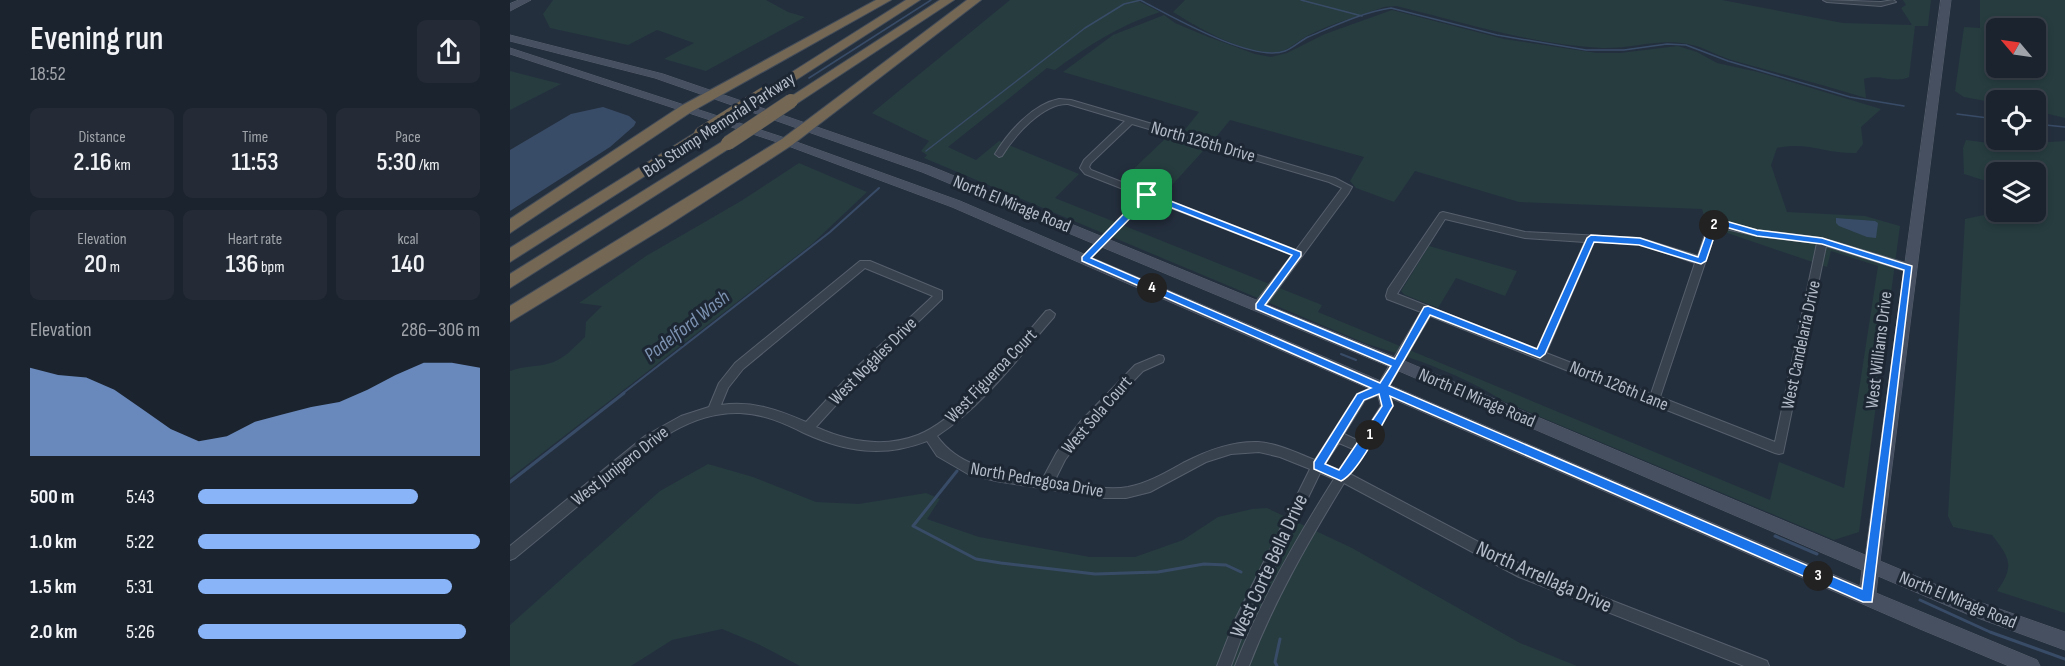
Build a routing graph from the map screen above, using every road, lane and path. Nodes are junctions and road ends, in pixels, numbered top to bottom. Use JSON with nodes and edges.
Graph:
{"nodes":[{"id":1,"x":526,"y":0,"type":"edge"},
{"id":2,"x":885,"y":0,"type":"edge"},
{"id":3,"x":914,"y":0,"type":"edge"},
{"id":4,"x":948,"y":0,"type":"edge"},
{"id":5,"x":975,"y":0,"type":"edge"},
{"id":6,"x":1827,"y":0,"type":"edge"},
{"id":7,"x":1946,"y":0,"type":"edge"},
{"id":8,"x":1892,"y":2,"type":"dead end"},
{"id":9,"x":510,"y":8,"type":"edge"},
{"id":10,"x":510,"y":38,"type":"edge"},
{"id":11,"x":510,"y":51,"type":"edge"},
{"id":12,"x":711,"y":95,"type":"junction"},
{"id":13,"x":686,"y":109,"type":"junction"},
{"id":14,"x":1130,"y":121,"type":"junction"},
{"id":15,"x":809,"y":127,"type":"junction"},
{"id":16,"x":787,"y":142,"type":"junction"},
{"id":17,"x":999,"y":154,"type":"dead end"},
{"id":18,"x":1147,"y":195,"type":"junction"},
{"id":19,"x":510,"y":227,"type":"edge"},
{"id":20,"x":1591,"y":238,"type":"junction"},
{"id":21,"x":1103,"y":241,"type":"junction"},
{"id":22,"x":1822,"y":241,"type":"junction"},
{"id":23,"x":1298,"y":254,"type":"junction"},
{"id":24,"x":510,"y":256,"type":"edge"},
{"id":25,"x":1085,"y":259,"type":"junction"},
{"id":26,"x":1701,"y":261,"type":"junction"},
{"id":27,"x":1909,"y":268,"type":"junction"},
{"id":28,"x":510,"y":282,"type":"edge"},
{"id":29,"x":1259,"y":306,"type":"junction"},
{"id":30,"x":1428,"y":310,"type":"junction"},
{"id":31,"x":1050,"y":314,"type":"dead end"},
{"id":32,"x":510,"y":315,"type":"edge"},
{"id":33,"x":1540,"y":354,"type":"junction"},
{"id":34,"x":1159,"y":359,"type":"dead end"},
{"id":35,"x":1397,"y":364,"type":"junction"},
{"id":36,"x":1382,"y":388,"type":"junction"},
{"id":37,"x":1654,"y":399,"type":"junction"},
{"id":38,"x":713,"y":411,"type":"junction"},
{"id":39,"x":807,"y":429,"type":"junction"},
{"id":40,"x":929,"y":435,"type":"junction"},
{"id":41,"x":1336,"y":436,"type":"junction"},
{"id":42,"x":1362,"y":448,"type":"junction"},
{"id":43,"x":1779,"y":449,"type":"joint"},
{"id":44,"x":1318,"y":466,"type":"junction"},
{"id":45,"x":1337,"y":475,"type":"junction"},
{"id":46,"x":1047,"y":483,"type":"junction"},
{"id":47,"x":510,"y":554,"type":"edge"},
{"id":48,"x":1871,"y":564,"type":"junction"},
{"id":49,"x":1868,"y":598,"type":"junction"},
{"id":50,"x":2065,"y":641,"type":"edge"},
{"id":51,"x":1224,"y":666,"type":"edge"},
{"id":52,"x":1242,"y":666,"type":"edge"},
{"id":53,"x":1762,"y":666,"type":"edge"},
{"id":54,"x":2031,"y":666,"type":"edge"}],
"edges":[{"from":1,"to":9,"type":"main road"},
{"from":2,"to":12,"type":"highway"},
{"from":3,"to":24,"type":"highway","name":"Bob Stump Memorial Parkway","bridge":true},
{"from":4,"to":28,"type":"highway","name":"Bob Stump Memorial Parkway","bridge":true},
{"from":5,"to":15,"type":"highway"},
{"from":6,"to":8,"type":"street"},
{"from":7,"to":27,"type":"main road","name":"West Williams Drive"},
{"from":10,"to":12,"type":"main road","name":"North El Mirage Road"},
{"from":11,"to":13,"type":"main road","name":"North El Mirage Road"},
{"from":12,"to":13,"type":"highway"},
{"from":12,"to":15,"type":"main road","name":"North El Mirage Road"},
{"from":13,"to":16,"type":"main road","name":"North El Mirage Road"},
{"from":13,"to":19,"type":"highway"},
{"from":14,"to":17,"type":"street","name":"North 126th Drive"},
{"from":14,"to":18,"type":"street"},
{"from":14,"to":23,"type":"street","name":"North 126th Drive"},
{"from":15,"to":16,"type":"highway"},
{"from":15,"to":21,"type":"main road","name":"North El Mirage Road"},
{"from":16,"to":25,"type":"main road","name":"North El Mirage Road"},
{"from":16,"to":32,"type":"highway"},
{"from":18,"to":21,"type":"street"},
{"from":18,"to":23,"type":"street"},
{"from":20,"to":26,"type":"street"},
{"from":20,"to":30,"type":"street","name":"North 126th Lane"},
{"from":20,"to":33,"type":"street"},
{"from":21,"to":25,"type":"street"},
{"from":21,"to":29,"type":"main road","name":"North El Mirage Road"},
{"from":22,"to":26,"type":"street"},
{"from":22,"to":27,"type":"street"},
{"from":22,"to":43,"type":"street","name":"West Candelaria Drive"},
{"from":23,"to":29,"type":"street"},
{"from":25,"to":36,"type":"main road","name":"North El Mirage Road"},
{"from":26,"to":37,"type":"street"},
{"from":27,"to":48,"type":"main road","name":"West Williams Drive"},
{"from":29,"to":35,"type":"main road","name":"North El Mirage Road"},
{"from":30,"to":33,"type":"street","name":"North 126th Lane"},
{"from":30,"to":35,"type":"street","name":"West Corte Bella Drive"},
{"from":31,"to":40,"type":"street","name":"West Figueroa Court"},
{"from":33,"to":37,"type":"street","name":"North 126th Lane"},
{"from":34,"to":46,"type":"street","name":"West Sola Court"},
{"from":35,"to":36,"type":"street","name":"West Corte Bella Drive"},
{"from":35,"to":48,"type":"main road","name":"North El Mirage Road"},
{"from":36,"to":41,"type":"street","name":"West Corte Bella Drive"},
{"from":36,"to":42,"type":"street","name":"West Corte Bella Drive"},
{"from":36,"to":49,"type":"main road","name":"North El Mirage Road"},
{"from":37,"to":43,"type":"street","name":"North 126th Lane"},
{"from":38,"to":39,"type":"street"},
{"from":38,"to":39,"type":"street","name":"West Nogales Drive"},
{"from":38,"to":47,"type":"street","name":"West Junipero Drive"},
{"from":39,"to":40,"type":"street"},
{"from":40,"to":46,"type":"street","name":"North Pedregosa Drive"},
{"from":41,"to":42,"type":"street"},
{"from":41,"to":44,"type":"street","name":"West Corte Bella Drive"},
{"from":42,"to":45,"type":"street","name":"West Corte Bella Drive"},
{"from":44,"to":45,"type":"street","name":"North Pedregosa Drive"},
{"from":44,"to":46,"type":"street","name":"North Pedregosa Drive"},
{"from":44,"to":51,"type":"street","name":"West Corte Bella Drive"},
{"from":45,"to":52,"type":"street","name":"West Corte Bella Drive"},
{"from":45,"to":53,"type":"street","name":"North Arrellaga Drive"},
{"from":48,"to":49,"type":"main road","name":"West Williams Drive"},
{"from":48,"to":50,"type":"main road","name":"North El Mirage Road"},
{"from":49,"to":54,"type":"main road","name":"North El Mirage Road"}]}
